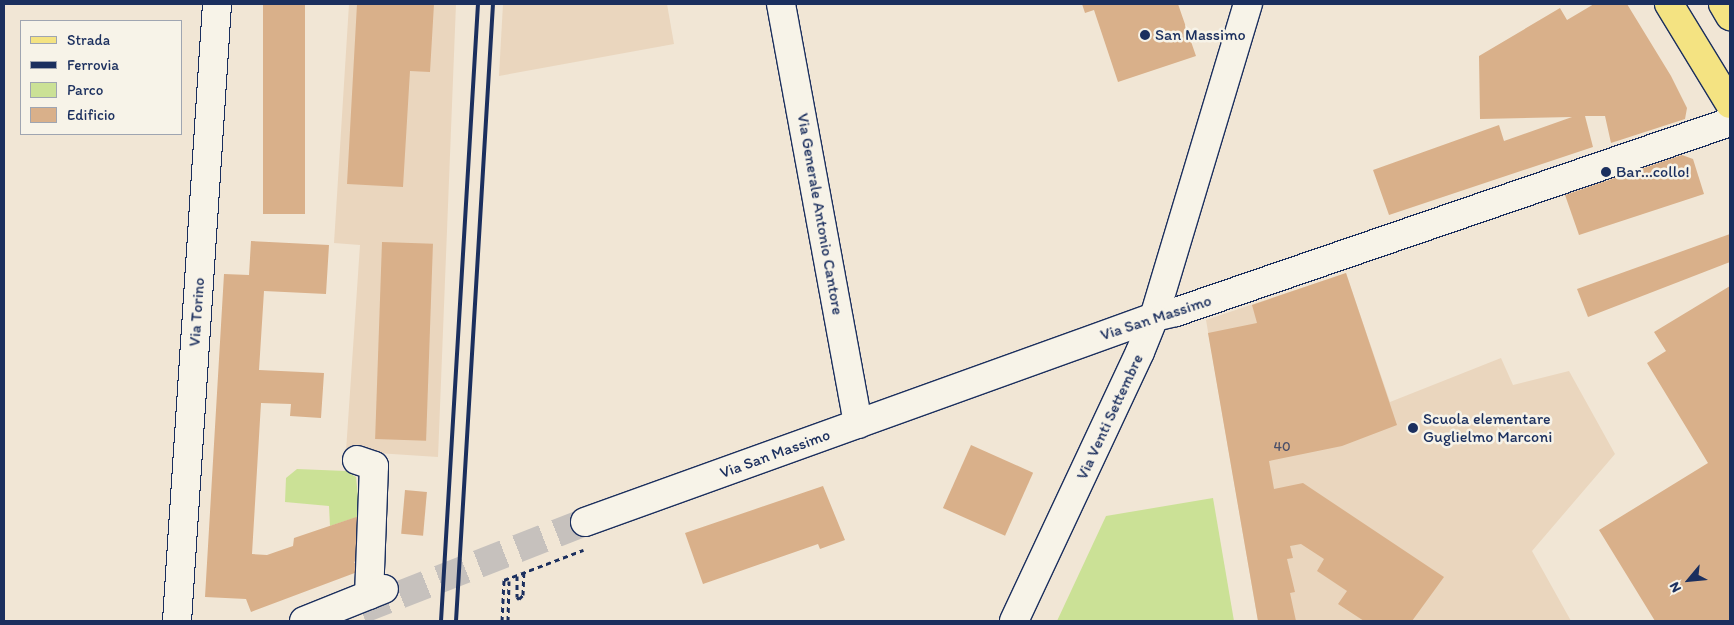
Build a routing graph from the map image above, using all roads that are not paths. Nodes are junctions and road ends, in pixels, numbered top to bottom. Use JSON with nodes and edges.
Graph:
{"nodes":[{"id":1,"x":217,"y":4,"type":"edge"},
{"id":2,"x":781,"y":4,"type":"edge"},
{"id":3,"x":1248,"y":4,"type":"edge"},
{"id":4,"x":1669,"y":4,"type":"edge"},
{"id":5,"x":1723,"y":4,"type":"edge"},
{"id":6,"x":1730,"y":16,"type":"edge"},
{"id":7,"x":1730,"y":104,"type":"edge"},
{"id":8,"x":1730,"y":122,"type":"edge"},
{"id":9,"x":1154,"y":317,"type":"junction"},
{"id":10,"x":858,"y":424,"type":"junction"},
{"id":11,"x":357,"y":460,"type":"dead end"},
{"id":12,"x":585,"y":522,"type":"tunnel mouth"},
{"id":13,"x":177,"y":621,"type":"edge"},
{"id":14,"x":304,"y":621,"type":"edge"},
{"id":15,"x":1014,"y":621,"type":"edge"}],
"edges":[{"from":1,"to":13,"type":"street","name":"Via Torino"},
{"from":2,"to":10,"type":"street","name":"Via Generale Antonio Cantore"},
{"from":3,"to":9,"type":"street","name":"Via Venti Settembre"},
{"from":4,"to":7,"type":"main road"},
{"from":5,"to":6,"type":"main road"},
{"from":8,"to":9,"type":"street","name":"Via San Massimo"},
{"from":9,"to":10,"type":"street","name":"Via San Massimo"},
{"from":9,"to":15,"type":"street","name":"Via Venti Settembre"},
{"from":10,"to":12,"type":"street","name":"Via San Massimo"},
{"from":11,"to":14,"type":"street"}]}
